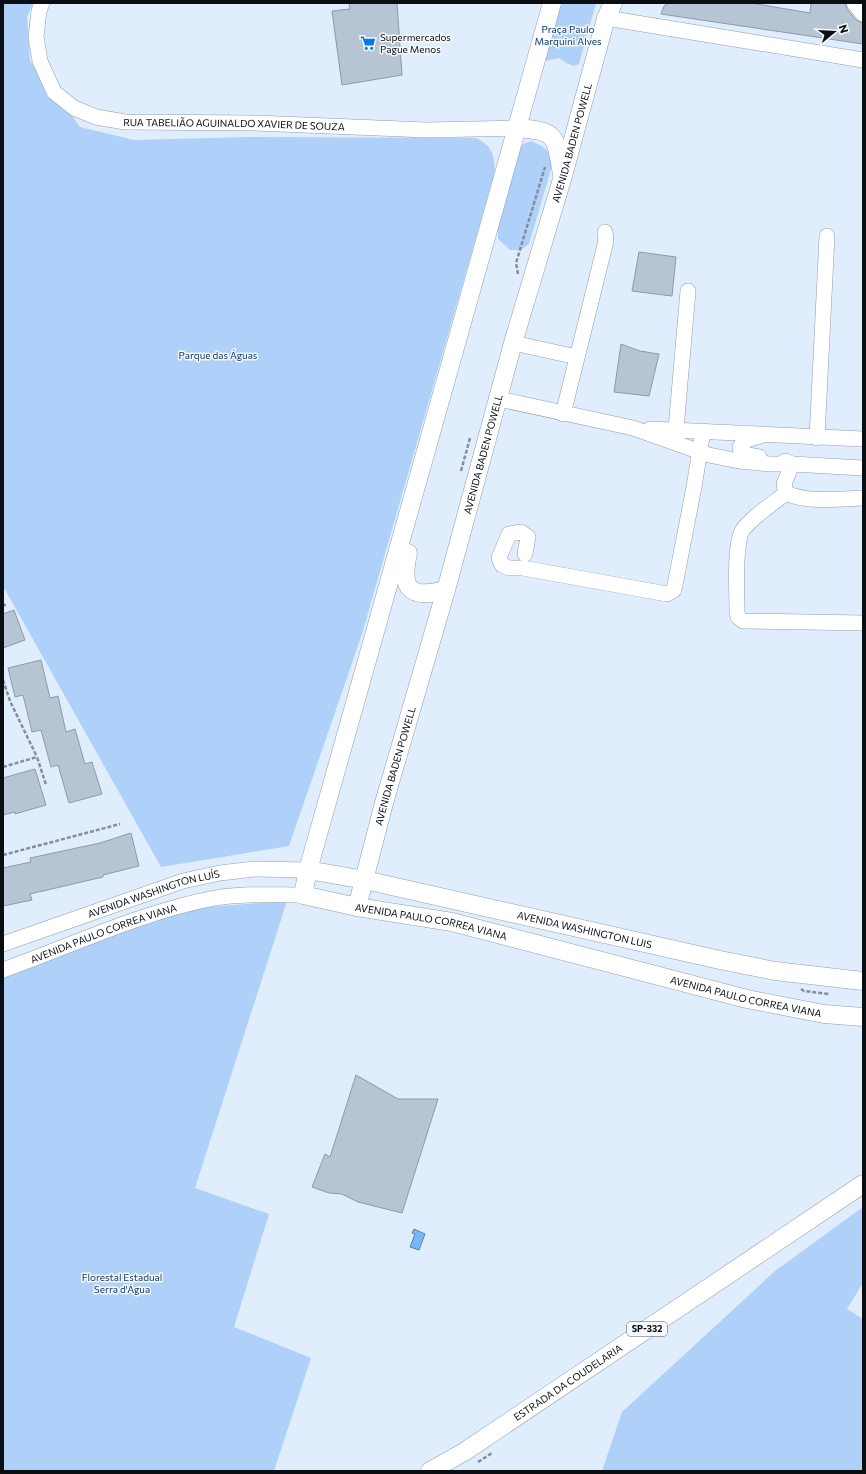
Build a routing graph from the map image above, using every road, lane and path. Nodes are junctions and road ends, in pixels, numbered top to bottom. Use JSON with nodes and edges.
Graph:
{"nodes":[{"id":1,"x":42,"y":3,"type":"edge"},
{"id":2,"x":552,"y":3,"type":"edge"},
{"id":3,"x":854,"y":3,"type":"edge"},
{"id":4,"x":610,"y":10,"type":"edge"},
{"id":5,"x":863,"y":14,"type":"edge"},
{"id":6,"x":863,"y":60,"type":"edge"},
{"id":7,"x":516,"y":128,"type":"junction"},
{"id":8,"x":547,"y":161,"type":"dead end"},
{"id":9,"x":562,"y":176,"type":"junction"},
{"id":10,"x":605,"y":232,"type":"dead end"},
{"id":11,"x":827,"y":236,"type":"dead end"},
{"id":12,"x":518,"y":275,"type":"dead end"},
{"id":13,"x":688,"y":291,"type":"dead end"},
{"id":14,"x":513,"y":344,"type":"junction"},
{"id":15,"x":577,"y":357,"type":"junction"},
{"id":16,"x":499,"y":399,"type":"junction"},
{"id":17,"x":563,"y":414,"type":"junction"},
{"id":18,"x":703,"y":431,"type":"junction"},
{"id":19,"x":471,"y":434,"type":"dead end"},
{"id":20,"x":776,"y":434,"type":"junction"},
{"id":21,"x":675,"y":437,"type":"junction"},
{"id":22,"x":817,"y":438,"type":"junction"},
{"id":23,"x":863,"y":439,"type":"edge"},
{"id":24,"x":699,"y":451,"type":"junction"},
{"id":25,"x":792,"y":464,"type":"junction"},
{"id":26,"x":863,"y":468,"type":"edge"},
{"id":27,"x":422,"y":470,"type":"junction"},
{"id":28,"x":460,"y":478,"type":"dead end"},
{"id":29,"x":786,"y":493,"type":"junction"},
{"id":30,"x":863,"y":498,"type":"edge"},
{"id":31,"x":525,"y":554,"type":"dead end"},
{"id":32,"x":446,"y":590,"type":"junction"},
{"id":33,"x":863,"y":623,"type":"edge"},
{"id":34,"x":3,"y":680,"type":"edge"},
{"id":35,"x":37,"y":756,"type":"junction"},
{"id":36,"x":3,"y":767,"type":"edge"},
{"id":37,"x":46,"y":785,"type":"dead end"},
{"id":38,"x":120,"y":824,"type":"dead end"},
{"id":39,"x":3,"y":855,"type":"edge"},
{"id":40,"x":308,"y":870,"type":"junction"},
{"id":41,"x":365,"y":880,"type":"junction"},
{"id":42,"x":303,"y":895,"type":"junction"},
{"id":43,"x":357,"y":907,"type":"junction"},
{"id":44,"x":3,"y":944,"type":"edge"},
{"id":45,"x":3,"y":970,"type":"edge"},
{"id":46,"x":863,"y":981,"type":"edge"},
{"id":47,"x":799,"y":987,"type":"dead end"},
{"id":48,"x":834,"y":994,"type":"dead end"},
{"id":49,"x":863,"y":1017,"type":"edge"},
{"id":50,"x":863,"y":1184,"type":"edge"},
{"id":51,"x":430,"y":1471,"type":"edge"}],
"edges":[{"from":1,"to":7,"type":"street","name":"RUA TABELIÃO AGUINALDO XAVIER DE SOUZA"},
{"from":2,"to":7,"type":"main road"},
{"from":3,"to":5,"type":"street"},
{"from":4,"to":6,"type":"street"},
{"from":4,"to":9,"type":"main road","name":"AVENIDA BADEN POWELL"},
{"from":7,"to":9,"type":"main road"},
{"from":7,"to":27,"type":"main road"},
{"from":8,"to":12,"type":"path"},
{"from":9,"to":14,"type":"main road","name":"AVENIDA BADEN POWELL"},
{"from":10,"to":15,"type":"street"},
{"from":11,"to":22,"type":"street"},
{"from":13,"to":21,"type":"street"},
{"from":14,"to":15,"type":"street"},
{"from":14,"to":16,"type":"main road","name":"AVENIDA BADEN POWELL"},
{"from":15,"to":17,"type":"street"},
{"from":16,"to":17,"type":"street"},
{"from":16,"to":32,"type":"main road","name":"AVENIDA BADEN POWELL"},
{"from":17,"to":21,"type":"street"},
{"from":18,"to":20,"type":"street"},
{"from":18,"to":21,"type":"street"},
{"from":18,"to":24,"type":"street"},
{"from":19,"to":28,"type":"path"},
{"from":20,"to":22,"type":"street"},
{"from":20,"to":25,"type":"street"},
{"from":21,"to":24,"type":"street"},
{"from":22,"to":23,"type":"street"},
{"from":24,"to":25,"type":"street"},
{"from":24,"to":31,"type":"street"},
{"from":25,"to":26,"type":"street"},
{"from":25,"to":29,"type":"street"},
{"from":27,"to":32,"type":"main road"},
{"from":27,"to":40,"type":"main road"},
{"from":29,"to":30,"type":"street"},
{"from":29,"to":33,"type":"street"},
{"from":32,"to":41,"type":"main road","name":"AVENIDA BADEN POWELL"},
{"from":34,"to":35,"type":"path"},
{"from":35,"to":36,"type":"path"},
{"from":35,"to":37,"type":"path"},
{"from":38,"to":39,"type":"path"},
{"from":40,"to":41,"type":"main road","name":"AVENIDA WASHINGTON LUIS"},
{"from":40,"to":42,"type":"main road"},
{"from":40,"to":44,"type":"street","name":"AVENIDA WASHINGTON LUÍS"},
{"from":41,"to":43,"type":"main road","name":"AVENIDA BADEN POWELL"},
{"from":41,"to":46,"type":"main road","name":"AVENIDA WASHINGTON LUIS"},
{"from":42,"to":43,"type":"main road","name":"AVENIDA PAULO CORREA VIANA"},
{"from":42,"to":45,"type":"street","name":"AVENIDA PAULO CORREA VIANA"},
{"from":43,"to":49,"type":"main road","name":"AVENIDA PAULO CORREA VIANA"},
{"from":47,"to":48,"type":"path"},
{"from":50,"to":51,"type":"main road","name":"ESTRADA DA COUDELARIA","number":"SP-332"}]}
